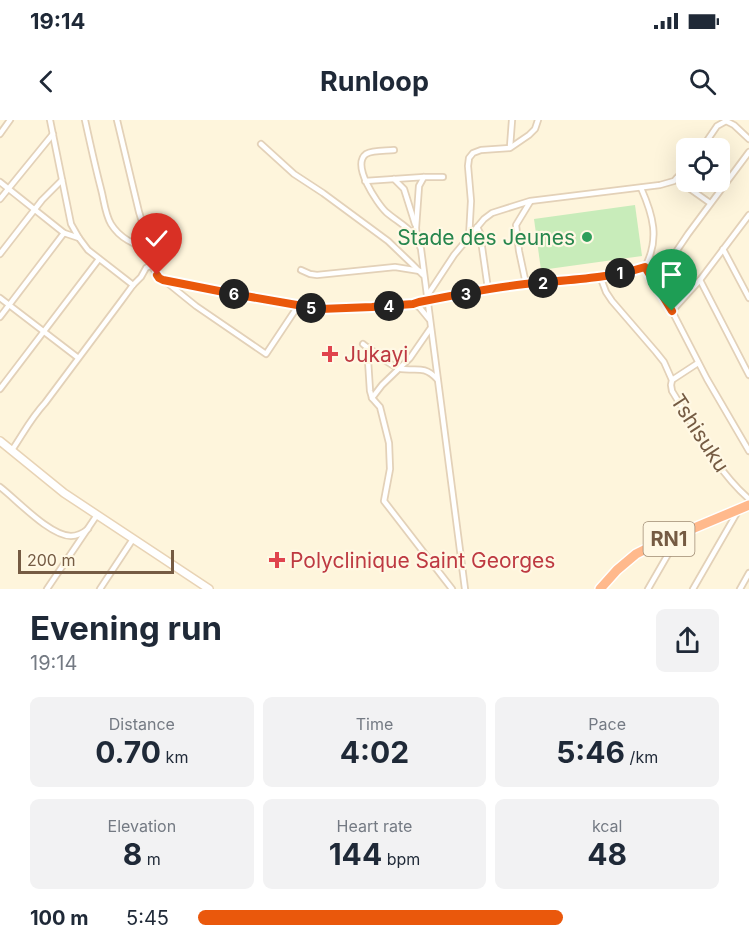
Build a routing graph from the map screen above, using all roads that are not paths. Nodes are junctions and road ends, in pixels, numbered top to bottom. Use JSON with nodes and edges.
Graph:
{"nodes":[{"id":1,"x":10,"y":120,"type":"edge"},
{"id":2,"x":50,"y":120,"type":"edge"},
{"id":3,"x":85,"y":120,"type":"edge"},
{"id":4,"x":117,"y":120,"type":"edge"},
{"id":5,"x":512,"y":120,"type":"edge"},
{"id":6,"x":538,"y":120,"type":"edge"},
{"id":7,"x":711,"y":120,"type":"edge"},
{"id":8,"x":717,"y":126,"type":"junction"},
{"id":9,"x":0,"y":134,"type":"edge"},
{"id":10,"x":53,"y":134,"type":"junction"},
{"id":11,"x":709,"y":138,"type":"edge"},
{"id":12,"x":749,"y":139,"type":"edge"},
{"id":13,"x":261,"y":144,"type":"dead end"},
{"id":14,"x":510,"y":148,"type":"junction"},
{"id":15,"x":394,"y":150,"type":"dead end"},
{"id":16,"x":749,"y":152,"type":"edge"},
{"id":17,"x":424,"y":177,"type":"junction"},
{"id":18,"x":442,"y":177,"type":"dead end"},
{"id":19,"x":411,"y":178,"type":"junction"},
{"id":20,"x":394,"y":179,"type":"junction"},
{"id":21,"x":676,"y":179,"type":"edge"},
{"id":22,"x":62,"y":180,"type":"junction"},
{"id":23,"x":365,"y":181,"type":"junction"},
{"id":24,"x":0,"y":182,"type":"edge"},
{"id":25,"x":419,"y":186,"type":"junction"},
{"id":26,"x":8,"y":188,"type":"junction"},
{"id":27,"x":641,"y":188,"type":"junction"},
{"id":28,"x":404,"y":189,"type":"junction"},
{"id":29,"x":694,"y":192,"type":"edge"},
{"id":30,"x":0,"y":199,"type":"edge"},
{"id":31,"x":530,"y":201,"type":"junction"},
{"id":32,"x":710,"y":203,"type":"junction"},
{"id":33,"x":34,"y":210,"type":"junction"},
{"id":34,"x":749,"y":215,"type":"edge"},
{"id":35,"x":744,"y":220,"type":"junction"},
{"id":36,"x":477,"y":226,"type":"junction"},
{"id":37,"x":749,"y":226,"type":"edge"},
{"id":38,"x":416,"y":228,"type":"junction"},
{"id":39,"x":64,"y":233,"type":"junction"},
{"id":40,"x":480,"y":233,"type":"junction"},
{"id":41,"x":470,"y":235,"type":"junction"},
{"id":42,"x":79,"y":238,"type":"junction"},
{"id":43,"x":417,"y":239,"type":"junction"},
{"id":44,"x":150,"y":247,"type":"junction"},
{"id":45,"x":723,"y":249,"type":"junction"},
{"id":46,"x":0,"y":254,"type":"edge"},
{"id":47,"x":99,"y":259,"type":"junction"},
{"id":48,"x":151,"y":265,"type":"junction"},
{"id":49,"x":645,"y":267,"type":"junction"},
{"id":50,"x":301,"y":270,"type":"dead end"},
{"id":51,"x":420,"y":271,"type":"junction"},
{"id":52,"x":157,"y":275,"type":"junction"},
{"id":53,"x":600,"y":276,"type":"junction"},
{"id":54,"x":424,"y":277,"type":"junction"},
{"id":55,"x":141,"y":278,"type":"junction"},
{"id":56,"x":163,"y":280,"type":"junction"},
{"id":57,"x":699,"y":280,"type":"junction"},
{"id":58,"x":655,"y":283,"type":"junction"},
{"id":59,"x":526,"y":284,"type":"junction"},
{"id":60,"x":133,"y":285,"type":"junction"},
{"id":61,"x":488,"y":289,"type":"junction"},
{"id":62,"x":0,"y":298,"type":"edge"},
{"id":63,"x":427,"y":298,"type":"junction"},
{"id":64,"x":749,"y":298,"type":"edge"},
{"id":65,"x":413,"y":304,"type":"junction"},
{"id":66,"x":9,"y":305,"type":"junction"},
{"id":67,"x":298,"y":306,"type":"junction"},
{"id":68,"x":672,"y":311,"type":"junction"},
{"id":69,"x":0,"y":317,"type":"edge"},
{"id":70,"x":429,"y":319,"type":"junction"},
{"id":71,"x":430,"y":329,"type":"junction"},
{"id":72,"x":44,"y":332,"type":"junction"},
{"id":73,"x":363,"y":344,"type":"dead end"},
{"id":74,"x":373,"y":351,"type":"junction"},
{"id":75,"x":78,"y":357,"type":"junction"},
{"id":76,"x":698,"y":363,"type":"junction"},
{"id":77,"x":399,"y":369,"type":"junction"},
{"id":78,"x":749,"y":375,"type":"edge"},
{"id":79,"x":437,"y":379,"type":"junction"},
{"id":80,"x":672,"y":381,"type":"junction"},
{"id":81,"x":0,"y":389,"type":"edge"},
{"id":82,"x":372,"y":398,"type":"junction"},
{"id":83,"x":0,"y":441,"type":"edge"},
{"id":84,"x":12,"y":450,"type":"junction"},
{"id":85,"x":749,"y":451,"type":"edge"},
{"id":86,"x":0,"y":487,"type":"edge"},
{"id":87,"x":749,"y":499,"type":"edge"},
{"id":88,"x":749,"y":505,"type":"edge"},
{"id":89,"x":739,"y":509,"type":"junction"},
{"id":90,"x":97,"y":515,"type":"junction"},
{"id":91,"x":88,"y":529,"type":"junction"},
{"id":92,"x":679,"y":535,"type":"junction"},
{"id":93,"x":133,"y":539,"type":"junction"},
{"id":94,"x":749,"y":573,"type":"edge"},
{"id":95,"x":206,"y":588,"type":"edge"},
{"id":96,"x":47,"y":589,"type":"edge"},
{"id":97,"x":100,"y":589,"type":"edge"},
{"id":98,"x":452,"y":589,"type":"edge"},
{"id":99,"x":465,"y":589,"type":"edge"},
{"id":100,"x":600,"y":589,"type":"edge"},
{"id":101,"x":648,"y":589,"type":"edge"},
{"id":102,"x":693,"y":589,"type":"edge"},
{"id":103,"x":740,"y":589,"type":"edge"}],
"edges":[{"from":1,"to":9,"type":"street"},
{"from":2,"to":10,"type":"street"},
{"from":3,"to":44,"type":"street"},
{"from":4,"to":44,"type":"street"},
{"from":5,"to":14,"type":"street"},
{"from":6,"to":14,"type":"street"},
{"from":7,"to":8,"type":"street"},
{"from":8,"to":11,"type":"street"},
{"from":8,"to":12,"type":"street"},
{"from":10,"to":22,"type":"street"},
{"from":10,"to":26,"type":"street"},
{"from":13,"to":51,"type":"street"},
{"from":14,"to":41,"type":"street"},
{"from":15,"to":23,"type":"street"},
{"from":16,"to":32,"type":"street"},
{"from":17,"to":18,"type":"street"},
{"from":17,"to":19,"type":"street"},
{"from":17,"to":25,"type":"street"},
{"from":19,"to":20,"type":"street"},
{"from":19,"to":25,"type":"street"},
{"from":19,"to":28,"type":"street"},
{"from":20,"to":23,"type":"street"},
{"from":20,"to":28,"type":"street"},
{"from":21,"to":27,"type":"street"},
{"from":22,"to":33,"type":"street"},
{"from":22,"to":42,"type":"street"},
{"from":23,"to":43,"type":"street"},
{"from":24,"to":26,"type":"street"},
{"from":25,"to":38,"type":"street"},
{"from":26,"to":30,"type":"street"},
{"from":26,"to":33,"type":"street"},
{"from":27,"to":31,"type":"street"},
{"from":27,"to":49,"type":"street"},
{"from":28,"to":38,"type":"street"},
{"from":29,"to":32,"type":"street"},
{"from":31,"to":36,"type":"street"},
{"from":31,"to":59,"type":"street"},
{"from":32,"to":58,"type":"street"},
{"from":33,"to":39,"type":"street"},
{"from":33,"to":46,"type":"street"},
{"from":34,"to":35,"type":"street"},
{"from":35,"to":37,"type":"street"},
{"from":35,"to":45,"type":"street"},
{"from":36,"to":40,"type":"street"},
{"from":36,"to":41,"type":"street"},
{"from":38,"to":43,"type":"street"},
{"from":39,"to":42,"type":"street"},
{"from":39,"to":66,"type":"street"},
{"from":40,"to":41,"type":"street"},
{"from":40,"to":61,"type":"street"},
{"from":41,"to":63,"type":"street"},
{"from":42,"to":47,"type":"street"},
{"from":43,"to":54,"type":"street"},
{"from":44,"to":48,"type":"street"},
{"from":45,"to":57,"type":"street"},
{"from":45,"to":64,"type":"street"},
{"from":47,"to":60,"type":"street"},
{"from":47,"to":72,"type":"street"},
{"from":48,"to":52,"type":"street"},
{"from":48,"to":55,"type":"street"},
{"from":49,"to":53,"type":"street"},
{"from":49,"to":58,"type":"street"},
{"from":50,"to":51,"type":"street"},
{"from":51,"to":54,"type":"street"},
{"from":52,"to":55,"type":"street"},
{"from":52,"to":56,"type":"street"},
{"from":53,"to":59,"type":"street"},
{"from":53,"to":80,"type":"street","name":"Tshisuku"},
{"from":54,"to":63,"type":"street"},
{"from":55,"to":60,"type":"street"},
{"from":56,"to":67,"type":"street"},
{"from":56,"to":67,"type":"street"},
{"from":57,"to":68,"type":"street"},
{"from":57,"to":78,"type":"street"},
{"from":58,"to":68,"type":"street"},
{"from":59,"to":61,"type":"street"},
{"from":60,"to":75,"type":"street"},
{"from":61,"to":63,"type":"street"},
{"from":62,"to":66,"type":"street"},
{"from":63,"to":65,"type":"street"},
{"from":63,"to":70,"type":"street"},
{"from":65,"to":67,"type":"street"},
{"from":65,"to":70,"type":"street"},
{"from":66,"to":69,"type":"street"},
{"from":66,"to":72,"type":"street"},
{"from":68,"to":76,"type":"street"},
{"from":70,"to":71,"type":"street"},
{"from":71,"to":77,"type":"street"},
{"from":71,"to":79,"type":"street"},
{"from":72,"to":75,"type":"street"},
{"from":72,"to":81,"type":"street"},
{"from":73,"to":74,"type":"street"},
{"from":74,"to":77,"type":"street"},
{"from":74,"to":82,"type":"street"},
{"from":75,"to":84,"type":"street"},
{"from":76,"to":80,"type":"street"},
{"from":76,"to":85,"type":"street"},
{"from":77,"to":79,"type":"street"},
{"from":77,"to":82,"type":"street"},
{"from":79,"to":99,"type":"street"},
{"from":80,"to":87,"type":"street","name":"Tshisuku"},
{"from":82,"to":98,"type":"street"},
{"from":83,"to":84,"type":"street"},
{"from":84,"to":90,"type":"street"},
{"from":86,"to":91,"type":"street"},
{"from":88,"to":89,"type":"highway","number":"RN1"},
{"from":89,"to":92,"type":"highway","number":"RN1"},
{"from":89,"to":102,"type":"street"},
{"from":90,"to":91,"type":"street"},
{"from":90,"to":93,"type":"street"},
{"from":91,"to":96,"type":"street"},
{"from":92,"to":100,"type":"highway","number":"RN1"},
{"from":92,"to":101,"type":"street"},
{"from":93,"to":95,"type":"street"},
{"from":93,"to":97,"type":"street"},
{"from":94,"to":103,"type":"street"}]}
